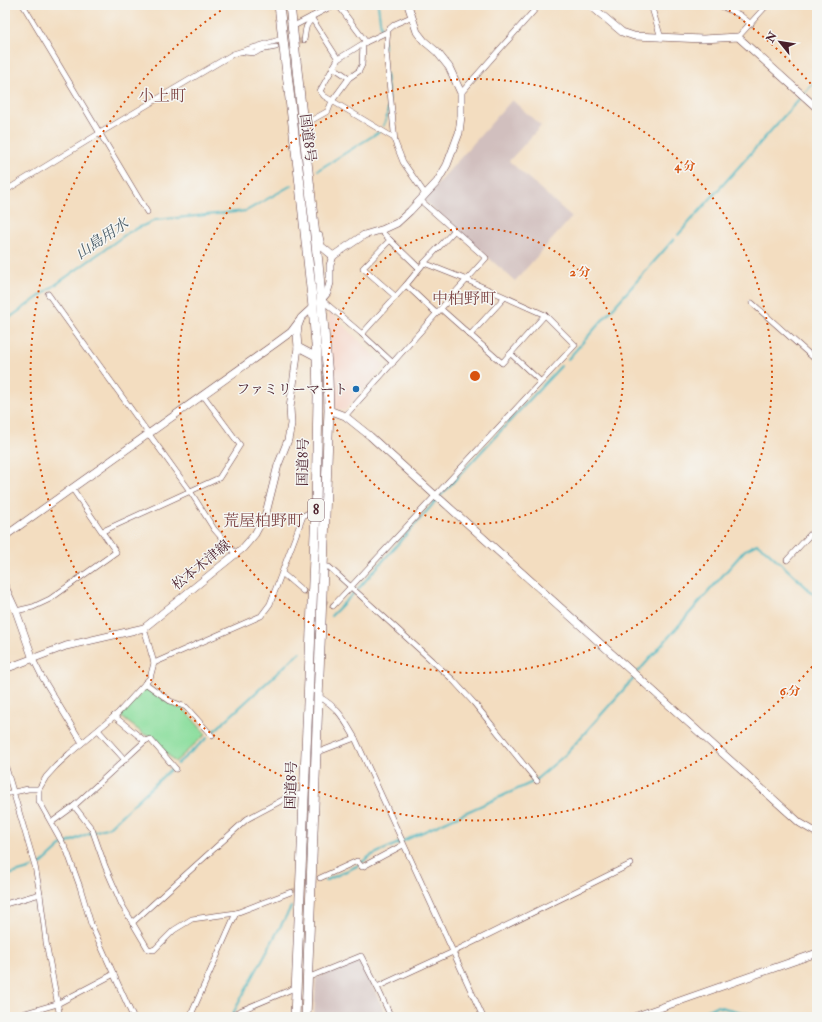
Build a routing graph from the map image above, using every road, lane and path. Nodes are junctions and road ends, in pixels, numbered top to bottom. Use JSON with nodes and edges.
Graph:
{"nodes":[{"id":1,"x":23,"y":5,"type":"edge"},
{"id":2,"x":279,"y":5,"type":"edge"},
{"id":3,"x":290,"y":5,"type":"edge"},
{"id":4,"x":334,"y":5,"type":"edge"},
{"id":5,"x":338,"y":5,"type":"edge"},
{"id":6,"x":408,"y":5,"type":"edge"},
{"id":7,"x":539,"y":5,"type":"edge"},
{"id":8,"x":590,"y":5,"type":"edge"},
{"id":9,"x":651,"y":5,"type":"edge"},
{"id":10,"x":719,"y":5,"type":"edge"},
{"id":11,"x":767,"y":5,"type":"edge"},
{"id":12,"x":411,"y":17,"type":"junction"},
{"id":13,"x":312,"y":18,"type":"junction"},
{"id":14,"x":751,"y":24,"type":"junction"},
{"id":15,"x":292,"y":27,"type":"junction"},
{"id":16,"x":387,"y":32,"type":"junction"},
{"id":17,"x":738,"y":37,"type":"junction"},
{"id":18,"x":661,"y":38,"type":"junction"},
{"id":19,"x":282,"y":39,"type":"junction"},
{"id":20,"x":304,"y":40,"type":"dead end"},
{"id":21,"x":365,"y":42,"type":"junction"},
{"id":22,"x":276,"y":47,"type":"tunnel mouth"},
{"id":23,"x":242,"y":51,"type":"junction"},
{"id":24,"x":338,"y":59,"type":"junction"},
{"id":25,"x":333,"y":67,"type":"junction"},
{"id":26,"x":349,"y":78,"type":"junction"},
{"id":27,"x":461,"y":92,"type":"junction"},
{"id":28,"x":332,"y":101,"type":"junction"},
{"id":29,"x":817,"y":108,"type":"edge"},
{"id":30,"x":303,"y":125,"type":"junction"},
{"id":31,"x":100,"y":133,"type":"junction"},
{"id":32,"x":394,"y":138,"type":"junction"},
{"id":33,"x":310,"y":190,"type":"junction"},
{"id":34,"x":5,"y":191,"type":"edge"},
{"id":35,"x":422,"y":197,"type":"junction"},
{"id":36,"x":147,"y":212,"type":"dead end"},
{"id":37,"x":380,"y":230,"type":"junction"},
{"id":38,"x":454,"y":231,"type":"junction"},
{"id":39,"x":390,"y":240,"type":"junction"},
{"id":40,"x":333,"y":256,"type":"junction"},
{"id":41,"x":424,"y":263,"type":"junction"},
{"id":42,"x":419,"y":268,"type":"junction"},
{"id":43,"x":467,"y":280,"type":"junction"},
{"id":44,"x":406,"y":285,"type":"junction"},
{"id":45,"x":48,"y":294,"type":"dead end"},
{"id":46,"x":394,"y":296,"type":"junction"},
{"id":47,"x":504,"y":298,"type":"junction"},
{"id":48,"x":322,"y":300,"type":"junction"},
{"id":49,"x":752,"y":303,"type":"dead end"},
{"id":50,"x":313,"y":307,"type":"junction"},
{"id":51,"x":441,"y":309,"type":"junction"},
{"id":52,"x":436,"y":313,"type":"junction"},
{"id":53,"x":545,"y":315,"type":"junction"},
{"id":54,"x":301,"y":318,"type":"junction"},
{"id":55,"x":362,"y":334,"type":"junction"},
{"id":56,"x":470,"y":335,"type":"junction"},
{"id":57,"x":298,"y":347,"type":"junction"},
{"id":58,"x":511,"y":354,"type":"junction"},
{"id":59,"x":317,"y":357,"type":"junction"},
{"id":60,"x":817,"y":361,"type":"edge"},
{"id":61,"x":393,"y":362,"type":"junction"},
{"id":62,"x":540,"y":381,"type":"junction"},
{"id":63,"x":203,"y":395,"type":"junction"},
{"id":64,"x":329,"y":410,"type":"junction"},
{"id":65,"x":345,"y":416,"type":"junction"},
{"id":66,"x":148,"y":434,"type":"junction"},
{"id":67,"x":72,"y":488,"type":"junction"},
{"id":68,"x":190,"y":491,"type":"junction"},
{"id":69,"x":437,"y":497,"type":"junction"},
{"id":70,"x":316,"y":509,"type":"junction"},
{"id":71,"x":817,"y":527,"type":"edge"},
{"id":72,"x":103,"y":531,"type":"junction"},
{"id":73,"x":5,"y":536,"type":"edge"},
{"id":74,"x":235,"y":553,"type":"junction"},
{"id":75,"x":787,"y":560,"type":"dead end"},
{"id":76,"x":323,"y":567,"type":"junction"},
{"id":77,"x":283,"y":574,"type":"junction"},
{"id":78,"x":5,"y":587,"type":"edge"},
{"id":79,"x":351,"y":588,"type":"junction"},
{"id":80,"x":303,"y":591,"type":"tunnel mouth"},
{"id":81,"x":333,"y":606,"type":"dead end"},
{"id":82,"x":16,"y":611,"type":"junction"},
{"id":83,"x":144,"y":628,"type":"junction"},
{"id":84,"x":33,"y":659,"type":"junction"},
{"id":85,"x":154,"y":663,"type":"junction"},
{"id":86,"x":5,"y":669,"type":"edge"},
{"id":87,"x":145,"y":684,"type":"junction"},
{"id":88,"x":318,"y":696,"type":"junction"},
{"id":89,"x":114,"y":716,"type":"junction"},
{"id":90,"x":98,"y":730,"type":"junction"},
{"id":91,"x":212,"y":736,"type":"dead end"},
{"id":92,"x":355,"y":738,"type":"junction"},
{"id":93,"x":145,"y":741,"type":"junction"},
{"id":94,"x":82,"y":742,"type":"junction"},
{"id":95,"x":316,"y":753,"type":"junction"},
{"id":96,"x":125,"y":760,"type":"junction"},
{"id":97,"x":5,"y":764,"type":"edge"},
{"id":98,"x":176,"y":769,"type":"dead end"},
{"id":99,"x":535,"y":779,"type":"dead end"},
{"id":100,"x":39,"y":789,"type":"junction"},
{"id":101,"x":14,"y":792,"type":"junction"},
{"id":102,"x":5,"y":794,"type":"edge"},
{"id":103,"x":305,"y":794,"type":"junction"},
{"id":104,"x":74,"y":806,"type":"junction"},
{"id":105,"x":52,"y":822,"type":"junction"},
{"id":106,"x":817,"y":833,"type":"edge"},
{"id":107,"x":402,"y":843,"type":"junction"},
{"id":108,"x":631,"y":864,"type":"dead end"},
{"id":109,"x":320,"y":878,"type":"tunnel mouth"},
{"id":110,"x":291,"y":892,"type":"tunnel mouth"},
{"id":111,"x":40,"y":894,"type":"junction"},
{"id":112,"x":5,"y":904,"type":"edge"},
{"id":113,"x":236,"y":913,"type":"junction"},
{"id":114,"x":132,"y":922,"type":"junction"},
{"id":115,"x":453,"y":952,"type":"junction"},
{"id":116,"x":817,"y":953,"type":"edge"},
{"id":117,"x":114,"y":974,"type":"junction"},
{"id":118,"x":307,"y":978,"type":"junction"},
{"id":119,"x":297,"y":987,"type":"junction"},
{"id":120,"x":377,"y":987,"type":"junction"},
{"id":121,"x":57,"y":1004,"type":"junction"},
{"id":122,"x":12,"y":1017,"type":"edge"},
{"id":123,"x":60,"y":1017,"type":"edge"},
{"id":124,"x":133,"y":1017,"type":"edge"},
{"id":125,"x":190,"y":1017,"type":"edge"},
{"id":126,"x":236,"y":1017,"type":"edge"},
{"id":127,"x":295,"y":1017,"type":"edge"},
{"id":128,"x":306,"y":1017,"type":"edge"},
{"id":129,"x":391,"y":1017,"type":"edge"},
{"id":130,"x":483,"y":1017,"type":"edge"},
{"id":131,"x":634,"y":1017,"type":"edge"}],
"edges":[{"from":1,"to":31,"type":"street"},
{"from":2,"to":19,"type":"highway","name":"国道8号","number":"8"},
{"from":3,"to":15,"type":"highway","name":"国道8号","number":"8"},
{"from":4,"to":13,"type":"street"},
{"from":5,"to":21,"type":"street"},
{"from":6,"to":12,"type":"street"},
{"from":7,"to":27,"type":"street"},
{"from":8,"to":18,"type":"street"},
{"from":9,"to":18,"type":"street"},
{"from":10,"to":14,"type":"street"},
{"from":11,"to":14,"type":"street"},
{"from":12,"to":16,"type":"street"},
{"from":12,"to":27,"type":"street"},
{"from":13,"to":15,"type":"street"},
{"from":13,"to":20,"type":"street"},
{"from":13,"to":24,"type":"street"},
{"from":14,"to":17,"type":"street"},
{"from":15,"to":30,"type":"highway","name":"国道8号","number":"8"},
{"from":16,"to":21,"type":"street"},
{"from":16,"to":32,"type":"street"},
{"from":17,"to":18,"type":"street"},
{"from":17,"to":29,"type":"street"},
{"from":19,"to":23,"type":"street"},
{"from":19,"to":50,"type":"highway","name":"国道8号","number":"8"},
{"from":21,"to":24,"type":"street"},
{"from":21,"to":26,"type":"street"},
{"from":22,"to":23,"type":"street"},
{"from":23,"to":31,"type":"street"},
{"from":24,"to":25,"type":"street"},
{"from":25,"to":26,"type":"street"},
{"from":25,"to":28,"type":"street"},
{"from":26,"to":28,"type":"street"},
{"from":27,"to":35,"type":"street"},
{"from":28,"to":30,"type":"street"},
{"from":28,"to":32,"type":"street"},
{"from":30,"to":33,"type":"highway","name":"国道8号","number":"8"},
{"from":31,"to":34,"type":"street"},
{"from":31,"to":36,"type":"street"},
{"from":32,"to":35,"type":"street"},
{"from":33,"to":40,"type":"street"},
{"from":33,"to":48,"type":"highway","name":"国道8号","number":"8"},
{"from":35,"to":37,"type":"street"},
{"from":35,"to":38,"type":"street"},
{"from":37,"to":39,"type":"street"},
{"from":37,"to":40,"type":"street"},
{"from":38,"to":41,"type":"street"},
{"from":38,"to":43,"type":"street"},
{"from":39,"to":42,"type":"street"},
{"from":39,"to":46,"type":"street"},
{"from":40,"to":48,"type":"street"},
{"from":41,"to":42,"type":"street"},
{"from":41,"to":43,"type":"street"},
{"from":42,"to":44,"type":"street"},
{"from":43,"to":47,"type":"street"},
{"from":43,"to":51,"type":"street"},
{"from":44,"to":46,"type":"street"},
{"from":44,"to":52,"type":"street"},
{"from":45,"to":66,"type":"street"},
{"from":46,"to":55,"type":"street"},
{"from":47,"to":53,"type":"street"},
{"from":47,"to":56,"type":"street"},
{"from":48,"to":50,"type":"street"},
{"from":48,"to":55,"type":"street"},
{"from":48,"to":64,"type":"highway","name":"国道8号","number":"8"},
{"from":49,"to":60,"type":"street"},
{"from":50,"to":54,"type":"street"},
{"from":50,"to":59,"type":"highway","name":"国道8号","number":"8"},
{"from":51,"to":52,"type":"street"},
{"from":51,"to":56,"type":"street"},
{"from":52,"to":61,"type":"street"},
{"from":53,"to":58,"type":"street"},
{"from":53,"to":62,"type":"street"},
{"from":54,"to":57,"type":"street","name":"松本木津線"},
{"from":54,"to":63,"type":"street"},
{"from":55,"to":61,"type":"street"},
{"from":56,"to":58,"type":"street"},
{"from":57,"to":59,"type":"street"},
{"from":57,"to":74,"type":"street","name":"松本木津線"},
{"from":58,"to":62,"type":"street"},
{"from":59,"to":70,"type":"highway","name":"国道8号","number":"8"},
{"from":61,"to":65,"type":"street"},
{"from":62,"to":69,"type":"street"},
{"from":63,"to":66,"type":"street"},
{"from":63,"to":68,"type":"street"},
{"from":64,"to":65,"type":"street"},
{"from":64,"to":76,"type":"highway","name":"国道8号","number":"8"},
{"from":65,"to":69,"type":"street"},
{"from":66,"to":67,"type":"street"},
{"from":66,"to":68,"type":"street"},
{"from":67,"to":72,"type":"street"},
{"from":67,"to":73,"type":"street"},
{"from":68,"to":72,"type":"street"},
{"from":68,"to":74,"type":"street"},
{"from":69,"to":79,"type":"street"},
{"from":69,"to":106,"type":"street"},
{"from":70,"to":77,"type":"street"},
{"from":70,"to":103,"type":"highway","name":"国道8号","number":"8"},
{"from":71,"to":75,"type":"street"},
{"from":72,"to":82,"type":"street"},
{"from":74,"to":83,"type":"street","name":"松本木津線"},
{"from":76,"to":79,"type":"street"},
{"from":76,"to":88,"type":"highway","name":"国道8号","number":"8"},
{"from":77,"to":80,"type":"street"},
{"from":77,"to":85,"type":"street"},
{"from":78,"to":82,"type":"street"},
{"from":79,"to":81,"type":"street"},
{"from":79,"to":99,"type":"street"},
{"from":82,"to":84,"type":"street"},
{"from":83,"to":84,"type":"street","name":"松本木津線"},
{"from":83,"to":85,"type":"street"},
{"from":84,"to":86,"type":"street","name":"松本木津線"},
{"from":84,"to":94,"type":"street"},
{"from":85,"to":87,"type":"street"},
{"from":87,"to":89,"type":"street"},
{"from":87,"to":91,"type":"street"},
{"from":88,"to":92,"type":"street"},
{"from":88,"to":95,"type":"highway","name":"国道8号","number":"8"},
{"from":89,"to":90,"type":"street"},
{"from":89,"to":93,"type":"street"},
{"from":90,"to":94,"type":"street"},
{"from":90,"to":96,"type":"street"},
{"from":92,"to":95,"type":"street"},
{"from":92,"to":107,"type":"street"},
{"from":93,"to":96,"type":"street"},
{"from":93,"to":98,"type":"street"},
{"from":94,"to":100,"type":"street"},
{"from":95,"to":118,"type":"highway","name":"国道8号","number":"8"},
{"from":96,"to":104,"type":"street"},
{"from":97,"to":101,"type":"street"},
{"from":100,"to":101,"type":"street"},
{"from":100,"to":105,"type":"street"},
{"from":101,"to":102,"type":"street"},
{"from":101,"to":111,"type":"street"},
{"from":103,"to":114,"type":"street"},
{"from":103,"to":119,"type":"highway","name":"国道8号","number":"8"},
{"from":104,"to":105,"type":"street"},
{"from":104,"to":114,"type":"street"},
{"from":105,"to":117,"type":"street"},
{"from":107,"to":109,"type":"street"},
{"from":107,"to":115,"type":"street"},
{"from":108,"to":115,"type":"street"},
{"from":110,"to":113,"type":"street"},
{"from":111,"to":112,"type":"street"},
{"from":111,"to":121,"type":"street"},
{"from":113,"to":114,"type":"street"},
{"from":113,"to":125,"type":"street"},
{"from":115,"to":120,"type":"street"},
{"from":115,"to":130,"type":"street"},
{"from":116,"to":131,"type":"street"},
{"from":117,"to":121,"type":"street"},
{"from":117,"to":124,"type":"street"},
{"from":118,"to":120,"type":"street"},
{"from":118,"to":128,"type":"highway","name":"国道8号","number":"8"},
{"from":119,"to":126,"type":"street"},
{"from":119,"to":127,"type":"highway","name":"国道8号","number":"8"},
{"from":120,"to":129,"type":"street"},
{"from":121,"to":122,"type":"street"},
{"from":121,"to":123,"type":"street"}]}
